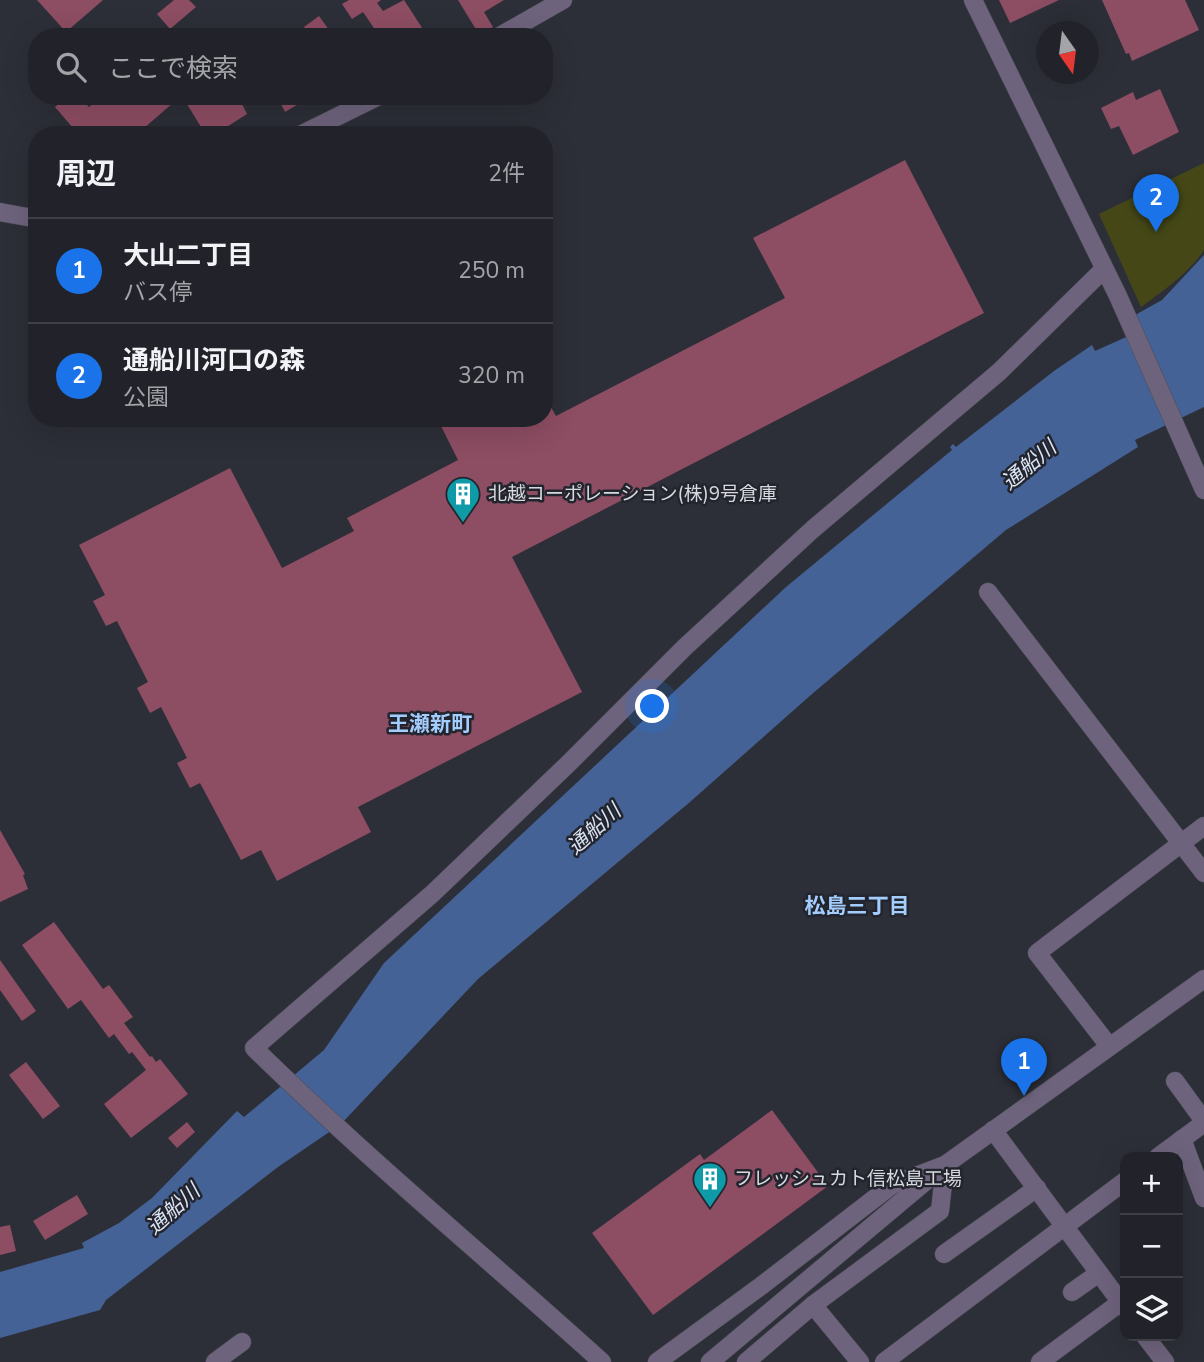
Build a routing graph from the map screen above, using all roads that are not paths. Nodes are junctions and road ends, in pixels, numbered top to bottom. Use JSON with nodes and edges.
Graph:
{"nodes":[{"id":1,"x":563,"y":0,"type":"edge"},
{"id":2,"x":973,"y":0,"type":"edge"},
{"id":3,"x":514,"y":28,"type":"edge"},
{"id":4,"x":361,"y":105,"type":"edge"},
{"id":5,"x":318,"y":126,"type":"edge"},
{"id":6,"x":1,"y":210,"type":"edge"},
{"id":7,"x":28,"y":217,"type":"edge"},
{"id":8,"x":1104,"y":270,"type":"junction"},
{"id":9,"x":1204,"y":490,"type":"edge"},
{"id":10,"x":988,"y":592,"type":"dead end"},
{"id":11,"x":1204,"y":826,"type":"edge"},
{"id":12,"x":1181,"y":842,"type":"junction"},
{"id":13,"x":1204,"y":873,"type":"edge"},
{"id":14,"x":1204,"y":979,"type":"edge"},
{"id":15,"x":1110,"y":1046,"type":"junction"},
{"id":16,"x":1175,"y":1081,"type":"dead end"},
{"id":17,"x":1204,"y":1122,"type":"edge"},
{"id":18,"x":993,"y":1130,"type":"junction"},
{"id":19,"x":1182,"y":1139,"type":"junction"},
{"id":20,"x":1165,"y":1152,"type":"edge"},
{"id":21,"x":945,"y":1165,"type":"junction"},
{"id":22,"x":1120,"y":1185,"type":"edge"},
{"id":23,"x":1037,"y":1188,"type":"junction"},
{"id":24,"x":1204,"y":1198,"type":"edge"},
{"id":25,"x":1064,"y":1227,"type":"junction"},
{"id":26,"x":944,"y":1254,"type":"dead end"},
{"id":27,"x":1098,"y":1273,"type":"junction"},
{"id":28,"x":1072,"y":1293,"type":"dead end"},
{"id":29,"x":1120,"y":1295,"type":"edge"},
{"id":30,"x":1120,"y":1297,"type":"edge"},
{"id":31,"x":813,"y":1305,"type":"junction"},
{"id":32,"x":1149,"y":1341,"type":"edge"},
{"id":33,"x":242,"y":1342,"type":"dead end"},
{"id":34,"x":754,"y":1359,"type":"edge"},
{"id":35,"x":215,"y":1362,"type":"edge"},
{"id":36,"x":601,"y":1362,"type":"edge"},
{"id":37,"x":657,"y":1362,"type":"edge"},
{"id":38,"x":710,"y":1362,"type":"edge"},
{"id":39,"x":860,"y":1362,"type":"edge"},
{"id":40,"x":884,"y":1362,"type":"edge"},
{"id":41,"x":1040,"y":1362,"type":"edge"},
{"id":42,"x":1164,"y":1362,"type":"edge"}],
"edges":[{"from":1,"to":3,"type":"street"},
{"from":2,"to":8,"type":"street"},
{"from":4,"to":5,"type":"street"},
{"from":6,"to":7,"type":"street"},
{"from":8,"to":9,"type":"street"},
{"from":8,"to":36,"type":"street"},
{"from":10,"to":12,"type":"street"},
{"from":11,"to":12,"type":"street"},
{"from":12,"to":13,"type":"street"},
{"from":12,"to":15,"type":"street"},
{"from":14,"to":15,"type":"street"},
{"from":15,"to":18,"type":"street"},
{"from":16,"to":17,"type":"street"},
{"from":17,"to":19,"type":"street"},
{"from":18,"to":21,"type":"street"},
{"from":18,"to":23,"type":"street"},
{"from":19,"to":20,"type":"street"},
{"from":19,"to":24,"type":"street"},
{"from":21,"to":31,"type":"street"},
{"from":21,"to":37,"type":"street"},
{"from":21,"to":38,"type":"street"},
{"from":22,"to":25,"type":"street"},
{"from":23,"to":25,"type":"street"},
{"from":23,"to":26,"type":"street"},
{"from":25,"to":27,"type":"street"},
{"from":25,"to":40,"type":"street"},
{"from":27,"to":28,"type":"street"},
{"from":27,"to":29,"type":"street"},
{"from":30,"to":41,"type":"street"},
{"from":31,"to":34,"type":"street"},
{"from":31,"to":39,"type":"street"},
{"from":32,"to":42,"type":"street"},
{"from":33,"to":35,"type":"street"}]}
